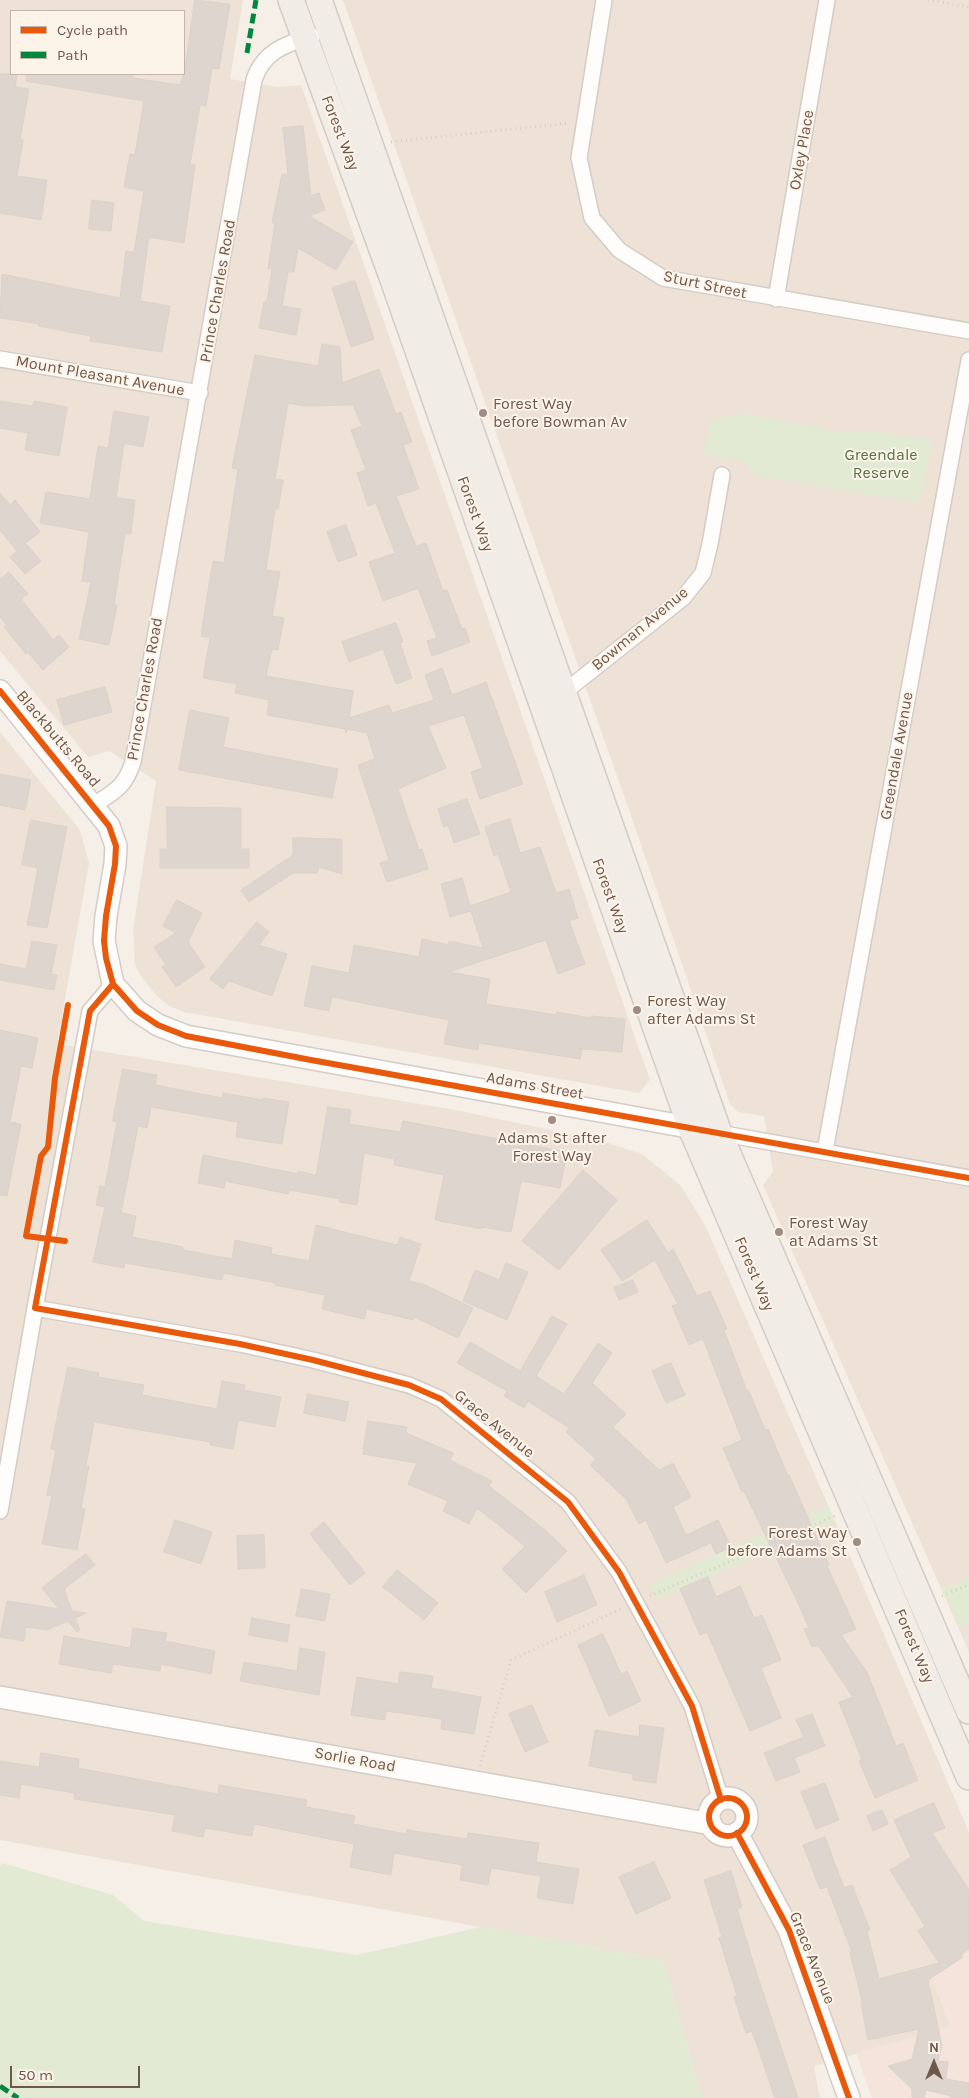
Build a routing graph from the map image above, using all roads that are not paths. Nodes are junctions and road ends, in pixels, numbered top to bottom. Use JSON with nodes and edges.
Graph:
{"nodes":[{"id":1,"x":291,"y":0,"type":"edge"},
{"id":2,"x":319,"y":0,"type":"edge"},
{"id":3,"x":604,"y":0,"type":"edge"},
{"id":4,"x":827,"y":0,"type":"edge"},
{"id":5,"x":330,"y":30,"type":"junction"},
{"id":6,"x":304,"y":38,"type":"junction"},
{"id":7,"x":776,"y":299,"type":"junction"},
{"id":8,"x":969,"y":331,"type":"edge"},
{"id":9,"x":0,"y":360,"type":"edge"},
{"id":10,"x":969,"y":360,"type":"edge"},
{"id":11,"x":200,"y":393,"type":"junction"},
{"id":12,"x":722,"y":475,"type":"dead end"},
{"id":13,"x":0,"y":691,"type":"edge"},
{"id":14,"x":552,"y":697,"type":"junction"},
{"id":15,"x":94,"y":805,"type":"junction"},
{"id":16,"x":113,"y":984,"type":"junction"},
{"id":17,"x":691,"y":1128,"type":"junction"},
{"id":18,"x":719,"y":1133,"type":"junction"},
{"id":19,"x":825,"y":1151,"type":"junction"},
{"id":20,"x":969,"y":1178,"type":"edge"},
{"id":21,"x":35,"y":1308,"type":"junction"},
{"id":22,"x":0,"y":1512,"type":"edge"},
{"id":23,"x":0,"y":1696,"type":"edge"},
{"id":24,"x":969,"y":1711,"type":"edge"},
{"id":25,"x":969,"y":1777,"type":"edge"},
{"id":26,"x":720,"y":1800,"type":"junction"},
{"id":27,"x":711,"y":1824,"type":"junction"},
{"id":28,"x":737,"y":1833,"type":"junction"},
{"id":29,"x":849,"y":2098,"type":"edge"}],
"edges":[{"from":1,"to":6,"type":"main road","name":"Forest Way"},
{"from":2,"to":5,"type":"main road","name":"Forest Way"},
{"from":3,"to":7,"type":"street","name":"Sturt Street"},
{"from":4,"to":7,"type":"street","name":"Oxley Place"},
{"from":5,"to":6,"type":"street","name":"Prince Charles Road"},
{"from":5,"to":14,"type":"main road","name":"Forest Way"},
{"from":6,"to":11,"type":"street","name":"Prince Charles Road"},
{"from":6,"to":14,"type":"main road","name":"Forest Way"},
{"from":7,"to":8,"type":"street","name":"Sturt Street"},
{"from":9,"to":11,"type":"street","name":"Mount Pleasant Avenue"},
{"from":10,"to":19,"type":"street","name":"Greendale Avenue"},
{"from":11,"to":15,"type":"street","name":"Prince Charles Road"},
{"from":12,"to":14,"type":"street","name":"Bowman Avenue"},
{"from":13,"to":15,"type":"street","name":"Blackbutts Road"},
{"from":14,"to":17,"type":"main road","name":"Forest Way"},
{"from":14,"to":18,"type":"main road","name":"Forest Way"},
{"from":15,"to":16,"type":"street"},
{"from":16,"to":17,"type":"street","name":"Adams Street"},
{"from":16,"to":21,"type":"street"},
{"from":17,"to":18,"type":"street","name":"Adams Street"},
{"from":17,"to":25,"type":"main road","name":"Forest Way"},
{"from":18,"to":19,"type":"street","name":"Adams Street"},
{"from":18,"to":24,"type":"main road","name":"Forest Way"},
{"from":19,"to":20,"type":"street","name":"Adams Street"},
{"from":21,"to":22,"type":"street"},
{"from":21,"to":26,"type":"street","name":"Grace Avenue"},
{"from":23,"to":27,"type":"street","name":"Sorlie Road"},
{"from":26,"to":27,"type":"street"},
{"from":26,"to":28,"type":"street"},
{"from":27,"to":28,"type":"street"},
{"from":28,"to":29,"type":"street","name":"Grace Avenue"}]}
